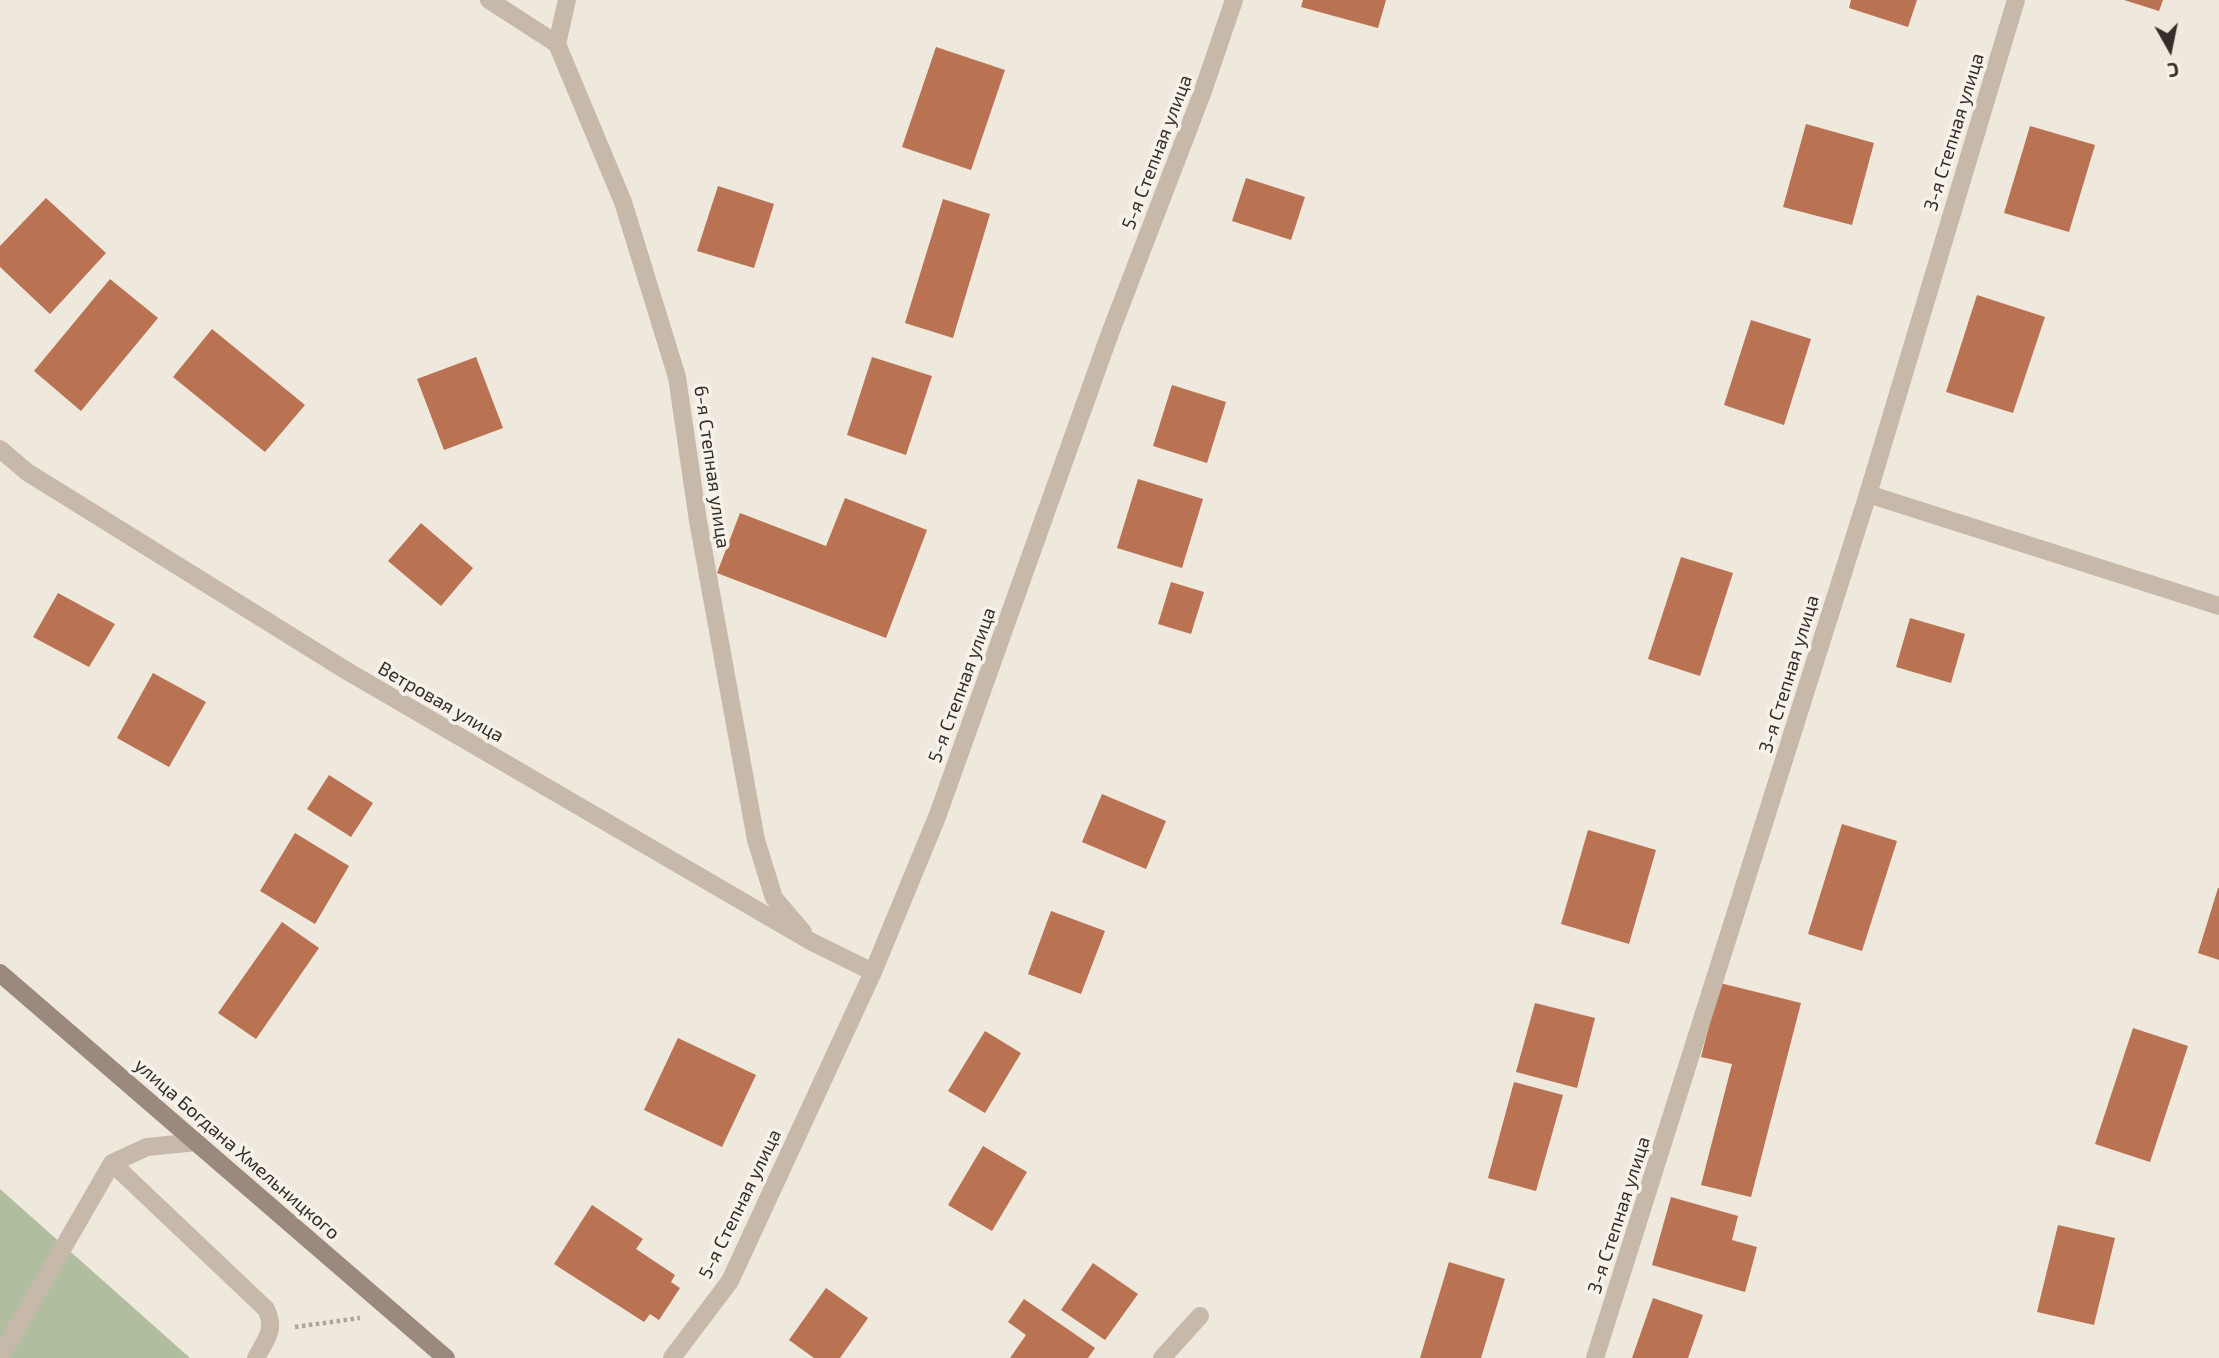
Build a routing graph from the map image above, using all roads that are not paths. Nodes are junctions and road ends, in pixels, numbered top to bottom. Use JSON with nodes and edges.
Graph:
{"nodes":[{"id":1,"x":489,"y":0,"type":"edge"},
{"id":2,"x":567,"y":0,"type":"edge"},
{"id":3,"x":1234,"y":0,"type":"edge"},
{"id":4,"x":2016,"y":0,"type":"edge"},
{"id":5,"x":556,"y":44,"type":"junction"},
{"id":6,"x":0,"y":449,"type":"edge"},
{"id":7,"x":1868,"y":494,"type":"junction"},
{"id":8,"x":2219,"y":606,"type":"edge"},
{"id":9,"x":812,"y":943,"type":"junction"},
{"id":10,"x":873,"y":972,"type":"junction"},
{"id":11,"x":0,"y":973,"type":"edge"},
{"id":12,"x":197,"y":1142,"type":"junction"},
{"id":13,"x":112,"y":1163,"type":"junction"},
{"id":14,"x":1200,"y":1316,"type":"dead end"},
{"id":15,"x":0,"y":1357,"type":"edge"},
{"id":16,"x":256,"y":1358,"type":"edge"},
{"id":17,"x":446,"y":1358,"type":"edge"},
{"id":18,"x":672,"y":1358,"type":"edge"},
{"id":19,"x":1162,"y":1358,"type":"edge"},
{"id":20,"x":1595,"y":1358,"type":"edge"}],
"edges":[{"from":1,"to":5,"type":"street"},
{"from":2,"to":5,"type":"street"},
{"from":3,"to":10,"type":"street","name":"5-я Степная улица"},
{"from":4,"to":7,"type":"street","name":"3-я Степная улица"},
{"from":5,"to":9,"type":"street","name":"6-я Степная улица"},
{"from":6,"to":9,"type":"street","name":"Ветровая улица"},
{"from":7,"to":8,"type":"street"},
{"from":7,"to":20,"type":"street","name":"3-я Степная улица"},
{"from":9,"to":10,"type":"street","name":"Ветровая улица"},
{"from":10,"to":18,"type":"street","name":"5-я Степная улица"},
{"from":11,"to":12,"type":"street","name":"улица Богдана Хмельницкого"},
{"from":12,"to":13,"type":"street"},
{"from":12,"to":17,"type":"street","name":"улица Богдана Хмельницкого"},
{"from":13,"to":15,"type":"street"},
{"from":13,"to":16,"type":"street"},
{"from":14,"to":19,"type":"street"}]}
